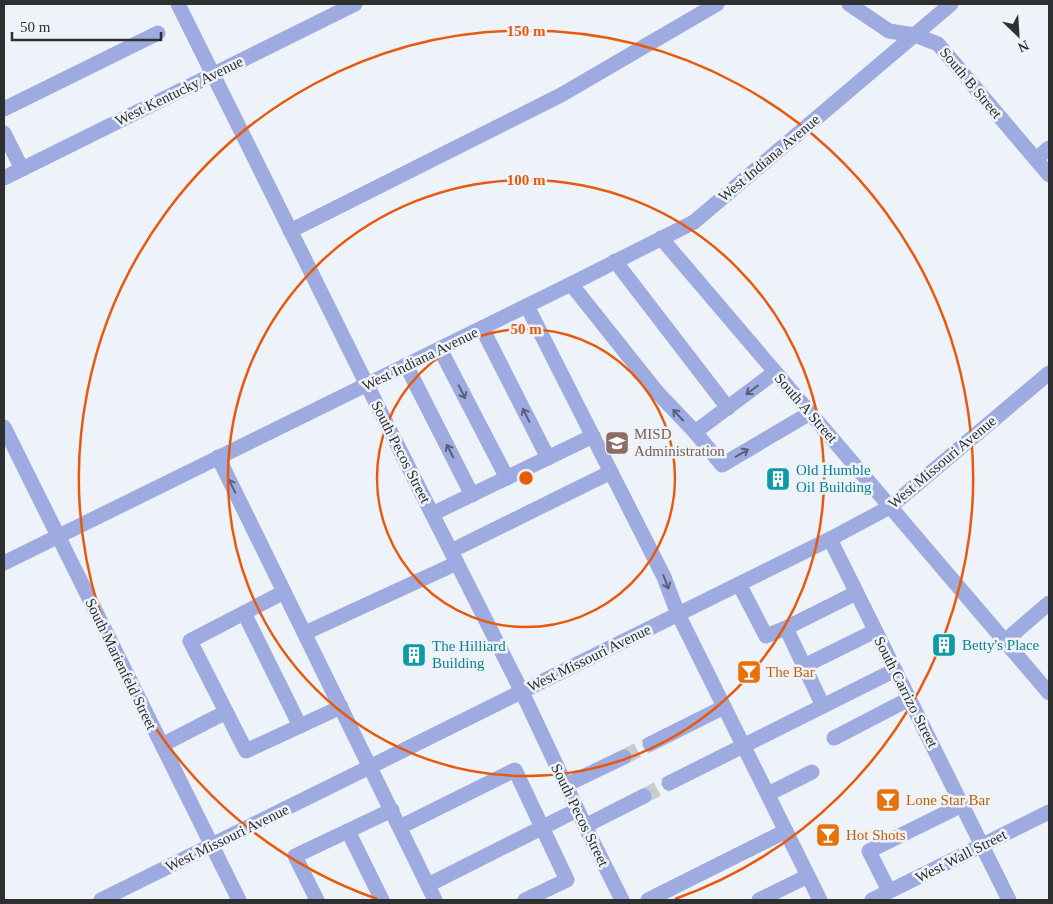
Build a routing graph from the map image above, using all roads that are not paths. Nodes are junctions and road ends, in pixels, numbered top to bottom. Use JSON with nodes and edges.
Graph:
{"nodes":[{"id":1,"x":178,"y":4,"type":"edge"},
{"id":2,"x":355,"y":4,"type":"edge"},
{"id":3,"x":716,"y":4,"type":"edge"},
{"id":4,"x":849,"y":4,"type":"edge"},
{"id":5,"x":951,"y":4,"type":"edge"},
{"id":6,"x":158,"y":33,"type":"dead end"},
{"id":7,"x":915,"y":35,"type":"junction"},
{"id":8,"x":212,"y":74,"type":"junction"},
{"id":9,"x":4,"y":109,"type":"edge"},
{"id":10,"x":4,"y":134,"type":"edge"},
{"id":11,"x":1049,"y":148,"type":"edge"},
{"id":12,"x":1036,"y":159,"type":"junction"},
{"id":13,"x":22,"y":169,"type":"junction"},
{"id":14,"x":1049,"y":175,"type":"edge"},
{"id":15,"x":4,"y":178,"type":"edge"},
{"id":16,"x":290,"y":231,"type":"junction"},
{"id":17,"x":661,"y":238,"type":"junction"},
{"id":18,"x":615,"y":261,"type":"junction"},
{"id":19,"x":571,"y":284,"type":"junction"},
{"id":20,"x":527,"y":306,"type":"junction"},
{"id":21,"x":482,"y":328,"type":"junction"},
{"id":22,"x":440,"y":349,"type":"junction"},
{"id":23,"x":406,"y":365,"type":"junction"},
{"id":24,"x":775,"y":372,"type":"junction"},
{"id":25,"x":1049,"y":372,"type":"edge"},
{"id":26,"x":367,"y":385,"type":"junction"},
{"id":27,"x":728,"y":408,"type":"junction"},
{"id":28,"x":810,"y":413,"type":"junction"},
{"id":29,"x":4,"y":427,"type":"edge"},
{"id":30,"x":695,"y":432,"type":"junction"},
{"id":31,"x":593,"y":436,"type":"junction"},
{"id":32,"x":218,"y":457,"type":"junction"},
{"id":33,"x":548,"y":458,"type":"junction"},
{"id":34,"x":611,"y":472,"type":"junction"},
{"id":35,"x":507,"y":478,"type":"junction"},
{"id":36,"x":472,"y":495,"type":"junction"},
{"id":37,"x":890,"y":506,"type":"junction"},
{"id":38,"x":432,"y":514,"type":"junction"},
{"id":39,"x":58,"y":536,"type":"junction"},
{"id":40,"x":830,"y":539,"type":"junction"},
{"id":41,"x":454,"y":557,"type":"junction"},
{"id":42,"x":4,"y":563,"type":"edge"},
{"id":43,"x":739,"y":584,"type":"junction"},
{"id":44,"x":284,"y":592,"type":"junction"},
{"id":45,"x":856,"y":593,"type":"junction"},
{"id":46,"x":1049,"y":603,"type":"edge"},
{"id":47,"x":244,"y":613,"type":"junction"},
{"id":48,"x":678,"y":614,"type":"junction"},
{"id":49,"x":786,"y":628,"type":"junction"},
{"id":50,"x":875,"y":632,"type":"junction"},
{"id":51,"x":305,"y":633,"type":"junction"},
{"id":52,"x":1005,"y":641,"type":"junction"},
{"id":53,"x":804,"y":666,"type":"junction"},
{"id":54,"x":895,"y":670,"type":"junction"},
{"id":55,"x":522,"y":692,"type":"junction"},
{"id":56,"x":1049,"y":693,"type":"edge"},
{"id":57,"x":909,"y":699,"type":"junction"},
{"id":58,"x":823,"y":706,"type":"junction"},
{"id":59,"x":341,"y":707,"type":"junction"},
{"id":60,"x":724,"y":707,"type":"junction"},
{"id":61,"x":226,"y":712,"type":"junction"},
{"id":62,"x":300,"y":726,"type":"junction"},
{"id":63,"x":834,"y":738,"type":"dead end"},
{"id":64,"x":650,"y":744,"type":"tunnel mouth"},
{"id":65,"x":162,"y":745,"type":"junction"},
{"id":66,"x":743,"y":746,"type":"junction"},
{"id":67,"x":624,"y":757,"type":"tunnel mouth"},
{"id":68,"x":370,"y":767,"type":"junction"},
{"id":69,"x":812,"y":772,"type":"dead end"},
{"id":70,"x":669,"y":783,"type":"tunnel mouth"},
{"id":71,"x":566,"y":785,"type":"junction"},
{"id":72,"x":768,"y":794,"type":"junction"},
{"id":73,"x":644,"y":796,"type":"tunnel mouth"},
{"id":74,"x":962,"y":805,"type":"junction"},
{"id":75,"x":392,"y":810,"type":"junction"},
{"id":76,"x":577,"y":810,"type":"junction"},
{"id":77,"x":1049,"y":812,"type":"edge"},
{"id":78,"x":585,"y":826,"type":"junction"},
{"id":79,"x":400,"y":827,"type":"junction"},
{"id":80,"x":542,"y":827,"type":"junction"},
{"id":81,"x":348,"y":831,"type":"junction"},
{"id":82,"x":786,"y":831,"type":"junction"},
{"id":83,"x":982,"y":845,"type":"junction"},
{"id":84,"x":212,"y":846,"type":"junction"},
{"id":85,"x":808,"y":876,"type":"junction"},
{"id":86,"x":428,"y":885,"type":"junction"},
{"id":87,"x":889,"y":892,"type":"junction"},
{"id":88,"x":101,"y":900,"type":"edge"},
{"id":89,"x":239,"y":900,"type":"edge"},
{"id":90,"x":317,"y":900,"type":"edge"},
{"id":91,"x":382,"y":900,"type":"edge"},
{"id":92,"x":435,"y":900,"type":"edge"},
{"id":93,"x":525,"y":900,"type":"edge"},
{"id":94,"x":622,"y":900,"type":"edge"},
{"id":95,"x":648,"y":900,"type":"edge"},
{"id":96,"x":759,"y":900,"type":"edge"},
{"id":97,"x":820,"y":900,"type":"edge"},
{"id":98,"x":872,"y":900,"type":"edge"},
{"id":99,"x":1009,"y":900,"type":"edge"}],
"edges":[{"from":1,"to":8,"type":"street","name":"South Pecos Street"},
{"from":2,"to":8,"type":"street","name":"West Kentucky Avenue"},
{"from":3,"to":16,"type":"street"},
{"from":4,"to":7,"type":"street","name":"South B Street"},
{"from":5,"to":7,"type":"street","name":"West Indiana Avenue"},
{"from":6,"to":9,"type":"street"},
{"from":7,"to":12,"type":"street","name":"South B Street"},
{"from":7,"to":17,"type":"street","name":"West Indiana Avenue"},
{"from":8,"to":13,"type":"street","name":"West Kentucky Avenue"},
{"from":8,"to":16,"type":"street","name":"South Pecos Street"},
{"from":10,"to":13,"type":"street"},
{"from":11,"to":12,"type":"street"},
{"from":12,"to":14,"type":"street","name":"South B Street"},
{"from":13,"to":15,"type":"street","name":"West Kentucky Avenue"},
{"from":16,"to":26,"type":"street","name":"South Pecos Street"},
{"from":17,"to":18,"type":"street","name":"West Indiana Avenue"},
{"from":17,"to":24,"type":"street","name":"South A Street"},
{"from":18,"to":19,"type":"street","name":"West Indiana Avenue"},
{"from":18,"to":27,"type":"street"},
{"from":19,"to":20,"type":"street","name":"West Indiana Avenue"},
{"from":30,"to":19,"type":"street","one_way":true},
{"from":20,"to":21,"type":"street","name":"West Indiana Avenue"},
{"from":20,"to":31,"type":"street"},
{"from":21,"to":22,"type":"street","name":"West Indiana Avenue"},
{"from":33,"to":21,"type":"street","one_way":true},
{"from":22,"to":23,"type":"street","name":"West Indiana Avenue"},
{"from":22,"to":35,"type":"street","one_way":true},
{"from":23,"to":26,"type":"street","name":"West Indiana Avenue"},
{"from":36,"to":23,"type":"street","one_way":true},
{"from":24,"to":27,"type":"street","one_way":true},
{"from":24,"to":28,"type":"street","name":"South A Street"},
{"from":25,"to":37,"type":"street","name":"West Missouri Avenue"},
{"from":26,"to":32,"type":"street","name":"West Indiana Avenue"},
{"from":26,"to":38,"type":"street","name":"South Pecos Street"},
{"from":27,"to":30,"type":"street"},
{"from":30,"to":28,"type":"street","one_way":true},
{"from":28,"to":37,"type":"street","name":"South A Street"},
{"from":29,"to":39,"type":"street","name":"South Marienfeld Street"},
{"from":31,"to":33,"type":"street"},
{"from":31,"to":34,"type":"street"},
{"from":32,"to":39,"type":"street","name":"West Indiana Avenue"},
{"from":44,"to":32,"type":"street","one_way":true},
{"from":33,"to":35,"type":"street"},
{"from":34,"to":41,"type":"street"},
{"from":34,"to":48,"type":"street","one_way":true},
{"from":35,"to":36,"type":"street"},
{"from":36,"to":38,"type":"street"},
{"from":37,"to":40,"type":"street","name":"West Missouri Avenue"},
{"from":37,"to":52,"type":"street","name":"South A Street"},
{"from":38,"to":41,"type":"street","name":"South Pecos Street"},
{"from":39,"to":42,"type":"street","name":"West Indiana Avenue"},
{"from":39,"to":65,"type":"street","name":"South Marienfeld Street"},
{"from":40,"to":43,"type":"street","name":"West Missouri Avenue"},
{"from":40,"to":45,"type":"street","name":"South Carrizo Street"},
{"from":41,"to":51,"type":"street"},
{"from":41,"to":55,"type":"street","name":"South Pecos Street"},
{"from":43,"to":48,"type":"street","name":"West Missouri Avenue"},
{"from":43,"to":49,"type":"street"},
{"from":44,"to":47,"type":"street"},
{"from":44,"to":51,"type":"street"},
{"from":45,"to":49,"type":"street"},
{"from":45,"to":50,"type":"street","name":"South Carrizo Street"},
{"from":46,"to":52,"type":"street"},
{"from":47,"to":61,"type":"street"},
{"from":47,"to":62,"type":"street"},
{"from":48,"to":55,"type":"street","name":"West Missouri Avenue"},
{"from":48,"to":60,"type":"street"},
{"from":49,"to":53,"type":"street"},
{"from":50,"to":53,"type":"street"},
{"from":50,"to":54,"type":"street","name":"South Carrizo Street"},
{"from":51,"to":59,"type":"street"},
{"from":52,"to":56,"type":"street","name":"South A Street"},
{"from":53,"to":58,"type":"street"},
{"from":54,"to":57,"type":"street","name":"South Carrizo Street"},
{"from":54,"to":58,"type":"street"},
{"from":55,"to":68,"type":"street","name":"West Missouri Avenue"},
{"from":55,"to":71,"type":"street","name":"South Pecos Street"},
{"from":57,"to":63,"type":"street"},
{"from":57,"to":74,"type":"street","name":"South Carrizo Street"},
{"from":58,"to":66,"type":"street"},
{"from":59,"to":62,"type":"street"},
{"from":59,"to":68,"type":"street"},
{"from":60,"to":64,"type":"street"},
{"from":60,"to":66,"type":"street"},
{"from":61,"to":62,"type":"street"},
{"from":61,"to":65,"type":"street"},
{"from":65,"to":84,"type":"street","name":"South Marienfeld Street"},
{"from":66,"to":70,"type":"street"},
{"from":66,"to":72,"type":"street"},
{"from":67,"to":71,"type":"street"},
{"from":68,"to":75,"type":"street"},
{"from":68,"to":84,"type":"street","name":"West Missouri Avenue"},
{"from":69,"to":72,"type":"street"},
{"from":71,"to":76,"type":"street","name":"South Pecos Street"},
{"from":72,"to":82,"type":"street"},
{"from":73,"to":78,"type":"street"},
{"from":74,"to":83,"type":"street","name":"South Carrizo Street"},
{"from":74,"to":87,"type":"street"},
{"from":75,"to":79,"type":"street"},
{"from":75,"to":81,"type":"street"},
{"from":76,"to":78,"type":"street","name":"South Pecos Street"},
{"from":76,"to":80,"type":"street"},
{"from":77,"to":83,"type":"street","name":"West Wall Street"},
{"from":78,"to":94,"type":"street","name":"South Pecos Street"},
{"from":79,"to":80,"type":"street"},
{"from":79,"to":86,"type":"street"},
{"from":80,"to":86,"type":"street"},
{"from":80,"to":93,"type":"street"},
{"from":81,"to":90,"type":"street"},
{"from":81,"to":91,"type":"street"},
{"from":82,"to":85,"type":"street"},
{"from":82,"to":95,"type":"street"},
{"from":83,"to":87,"type":"street","name":"West Wall Street"},
{"from":83,"to":99,"type":"street","name":"South Carrizo Street"},
{"from":84,"to":88,"type":"street","name":"West Missouri Avenue"},
{"from":84,"to":89,"type":"street","name":"South Marienfeld Street"},
{"from":85,"to":96,"type":"street"},
{"from":85,"to":97,"type":"street"},
{"from":86,"to":92,"type":"street"},
{"from":87,"to":98,"type":"street","name":"West Wall Street"}]}
